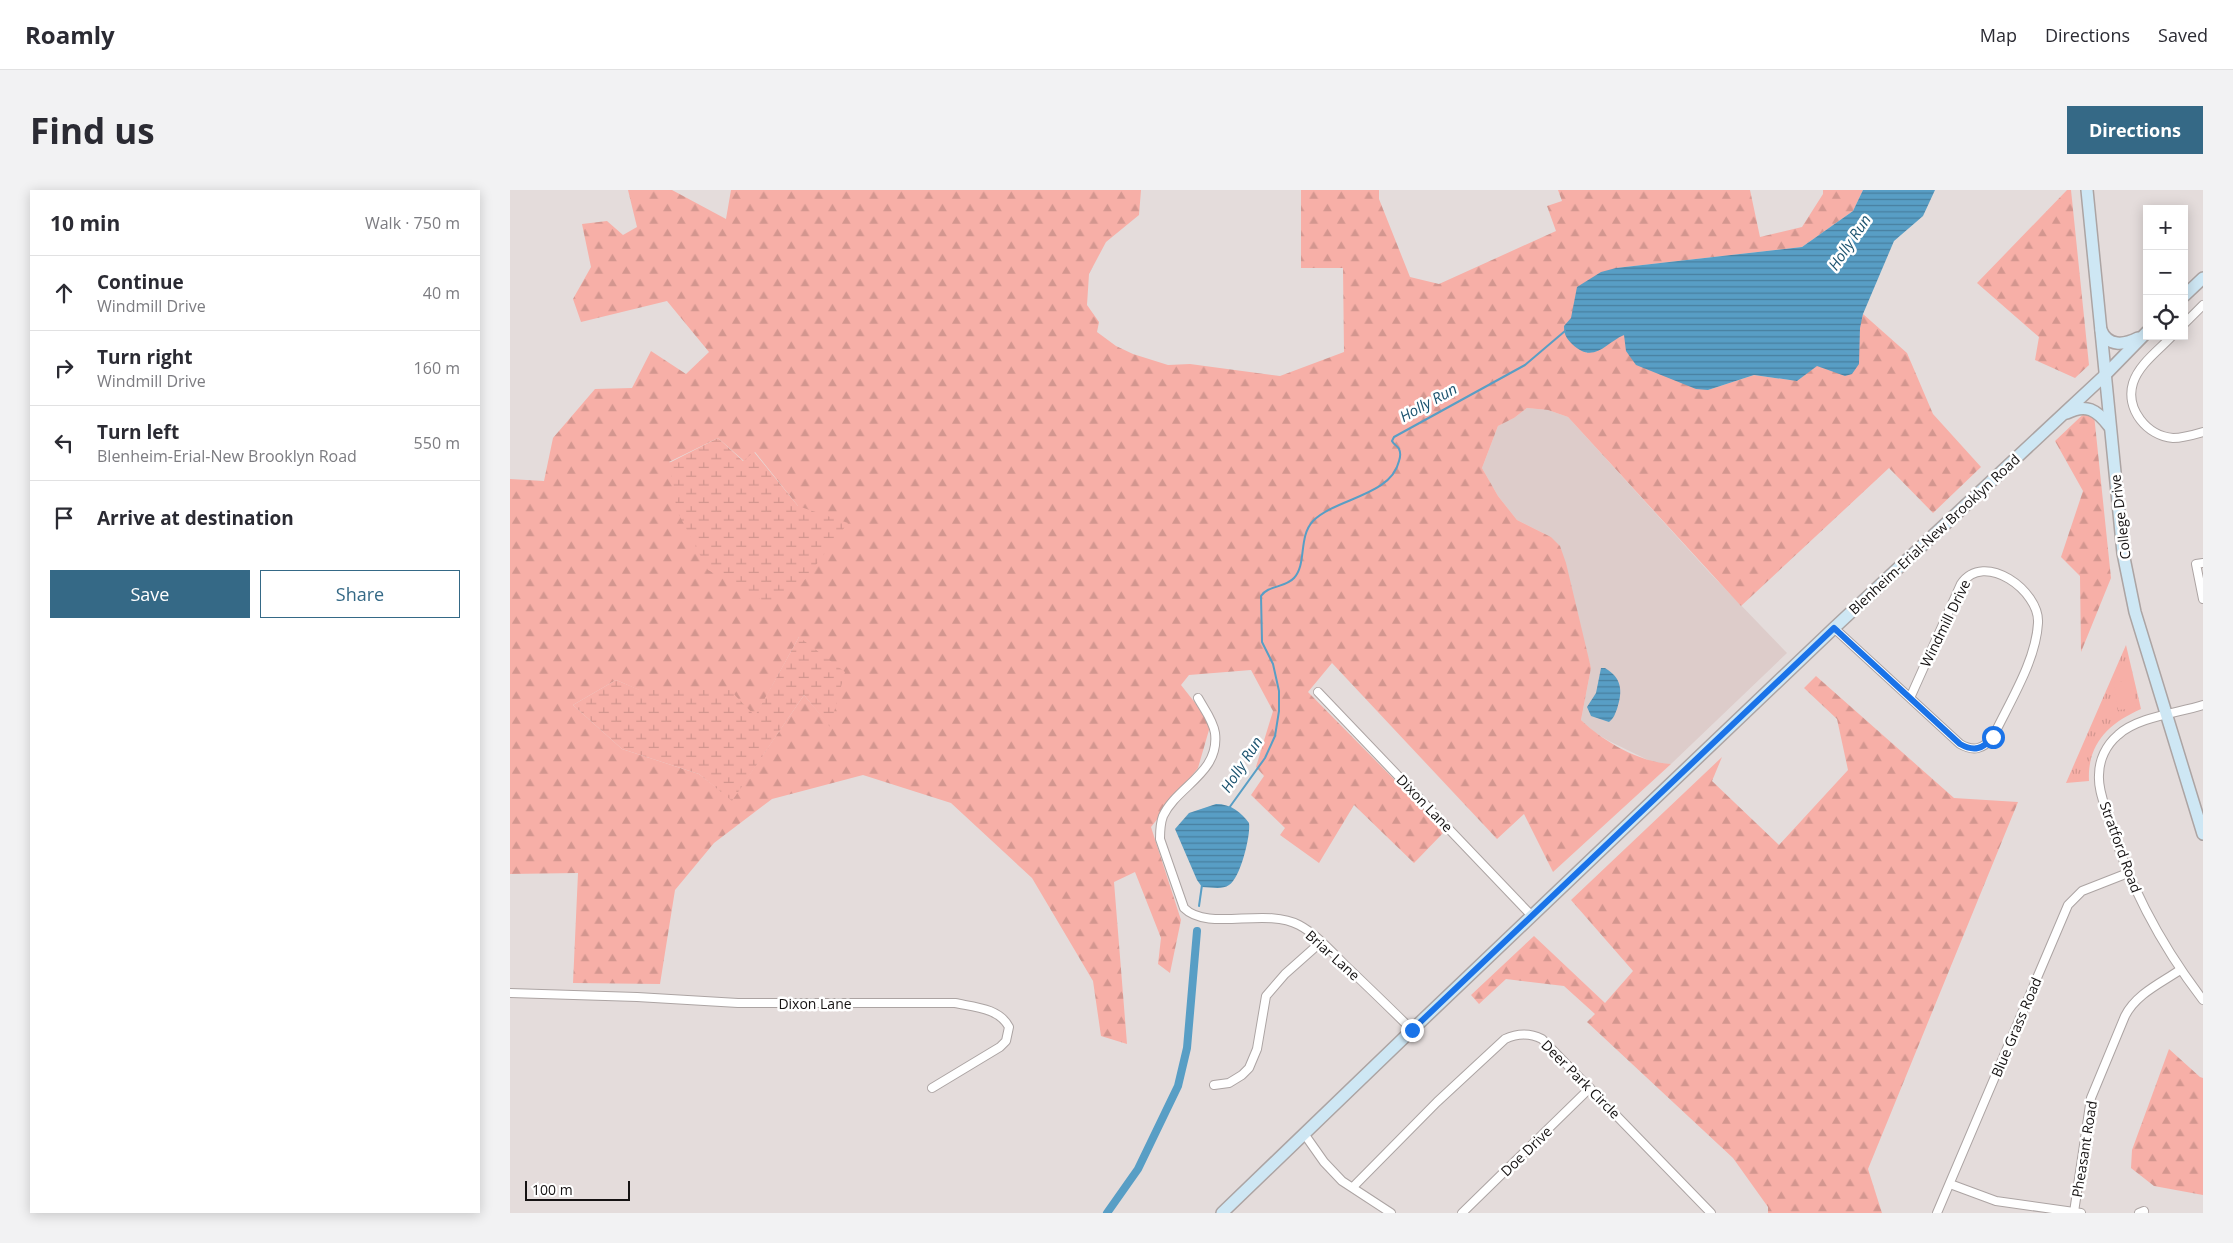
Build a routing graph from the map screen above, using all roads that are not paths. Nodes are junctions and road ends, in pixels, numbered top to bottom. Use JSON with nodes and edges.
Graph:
{"nodes":[{"id":1,"x":2087,"y":190,"type":"edge"},
{"id":2,"x":2203,"y":278,"type":"edge"},
{"id":3,"x":2185,"y":295,"type":"edge"},
{"id":4,"x":2203,"y":305,"type":"edge"},
{"id":5,"x":2188,"y":320,"type":"edge"},
{"id":6,"x":2100,"y":327,"type":"junction"},
{"id":7,"x":2143,"y":334,"type":"edge"},
{"id":8,"x":2143,"y":335,"type":"edge"},
{"id":9,"x":2168,"y":340,"type":"edge"},
{"id":10,"x":2104,"y":376,"type":"junction"},
{"id":11,"x":2055,"y":422,"type":"junction"},
{"id":12,"x":2109,"y":427,"type":"junction"},
{"id":13,"x":2203,"y":432,"type":"edge"},
{"id":14,"x":2203,"y":563,"type":"edge"},
{"id":15,"x":2203,"y":599,"type":"edge"},
{"id":16,"x":1834,"y":628,"type":"junction"},
{"id":17,"x":1318,"y":692,"type":"dead end"},
{"id":18,"x":1198,"y":698,"type":"dead end"},
{"id":19,"x":1910,"y":698,"type":"junction"},
{"id":20,"x":2203,"y":705,"type":"edge"},
{"id":21,"x":2168,"y":715,"type":"junction"},
{"id":22,"x":2203,"y":834,"type":"edge"},
{"id":23,"x":2128,"y":873,"type":"junction"},
{"id":24,"x":1532,"y":915,"type":"junction"},
{"id":25,"x":1321,"y":942,"type":"junction"},
{"id":26,"x":2180,"y":970,"type":"junction"},
{"id":27,"x":510,"y":993,"type":"edge"},
{"id":28,"x":2203,"y":1000,"type":"edge"},
{"id":29,"x":1412,"y":1030,"type":"junction"},
{"id":30,"x":1214,"y":1085,"type":"dead end"},
{"id":31,"x":932,"y":1088,"type":"dead end"},
{"id":32,"x":1590,"y":1088,"type":"junction"},
{"id":33,"x":1305,"y":1135,"type":"junction"},
{"id":34,"x":1950,"y":1184,"type":"junction"},
{"id":35,"x":1353,"y":1187,"type":"junction"},
{"id":36,"x":2078,"y":1212,"type":"edge"},
{"id":37,"x":1222,"y":1213,"type":"edge"},
{"id":38,"x":1391,"y":1213,"type":"edge"},
{"id":39,"x":1462,"y":1213,"type":"edge"},
{"id":40,"x":1711,"y":1213,"type":"edge"},
{"id":41,"x":1937,"y":1213,"type":"edge"}],
"edges":[{"from":1,"to":6,"type":"main road","name":"College Drive"},
{"from":2,"to":3,"type":"main road"},
{"from":4,"to":5,"type":"street"},
{"from":6,"to":7,"type":"main road"},
{"from":6,"to":10,"type":"main road","name":"College Drive"},
{"from":8,"to":10,"type":"main road","name":"Blenheim-Erial-New Brooklyn Road"},
{"from":9,"to":13,"type":"street"},
{"from":10,"to":11,"type":"main road","name":"Blenheim-Erial-New Brooklyn Road"},
{"from":10,"to":12,"type":"main road","name":"College Drive"},
{"from":11,"to":12,"type":"main road"},
{"from":11,"to":16,"type":"main road","name":"Blenheim-Erial-New Brooklyn Road"},
{"from":12,"to":21,"type":"main road","name":"College Drive"},
{"from":14,"to":15,"type":"street"},
{"from":16,"to":19,"type":"street","name":"Windmill Drive"},
{"from":16,"to":24,"type":"main road","name":"Blenheim-Erial-New Brooklyn Road"},
{"from":17,"to":24,"type":"street","name":"Dixon Lane"},
{"from":18,"to":25,"type":"street","name":"Briar Lane"},
{"from":19,"to":19,"type":"street","name":"Windmill Drive"},
{"from":20,"to":21,"type":"street","name":"Stratford Road"},
{"from":21,"to":22,"type":"main road","name":"College Drive"},
{"from":21,"to":23,"type":"street","name":"Stratford Road"},
{"from":23,"to":26,"type":"street","name":"Stratford Road"},
{"from":23,"to":34,"type":"street","name":"Blue Grass Road"},
{"from":24,"to":29,"type":"main road","name":"Blenheim-Erial-New Brooklyn Road"},
{"from":25,"to":29,"type":"street","name":"Briar Lane"},
{"from":25,"to":30,"type":"street"},
{"from":26,"to":28,"type":"street","name":"Stratford Road"},
{"from":26,"to":36,"type":"street","name":"Pheasant Road"},
{"from":27,"to":31,"type":"street","name":"Dixon Lane"},
{"from":29,"to":33,"type":"main road","name":"Blenheim-Erial-New Brooklyn Road"},
{"from":32,"to":35,"type":"street","name":"Deer Park Circle"},
{"from":32,"to":39,"type":"street","name":"Doe Drive"},
{"from":32,"to":40,"type":"street","name":"Deer Park Circle"},
{"from":33,"to":35,"type":"street"},
{"from":33,"to":37,"type":"main road","name":"Blenheim-Erial-New Brooklyn Road"},
{"from":34,"to":36,"type":"street"},
{"from":34,"to":41,"type":"street","name":"Blue Grass Road"},
{"from":35,"to":38,"type":"street"}]}
